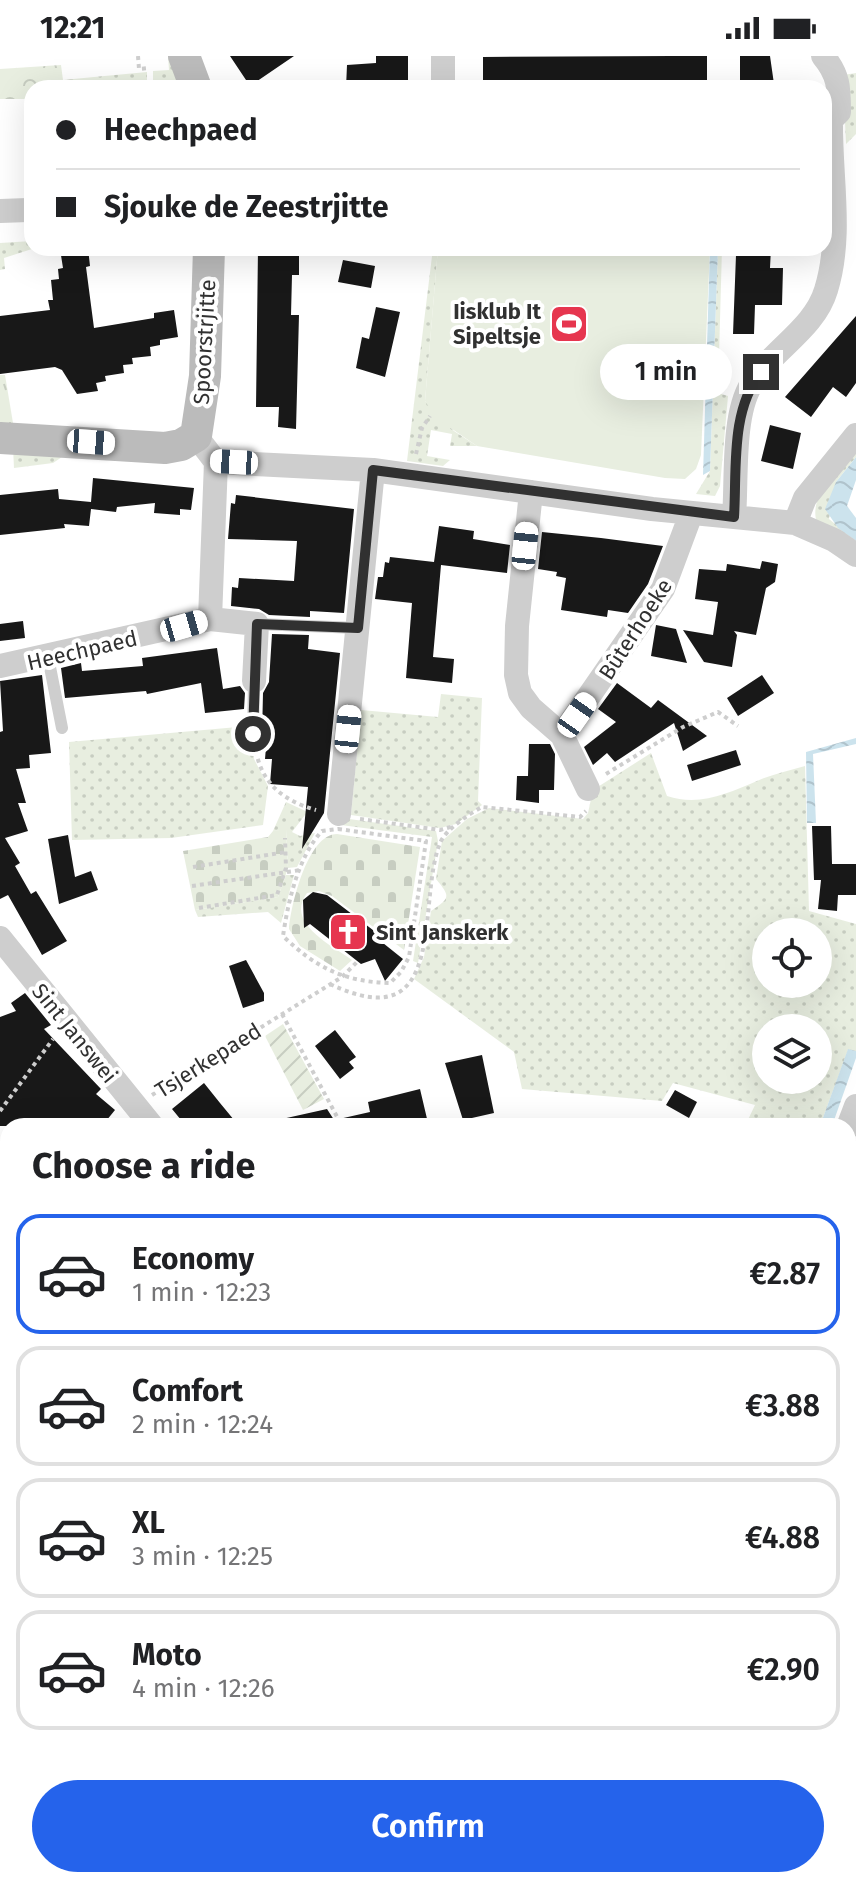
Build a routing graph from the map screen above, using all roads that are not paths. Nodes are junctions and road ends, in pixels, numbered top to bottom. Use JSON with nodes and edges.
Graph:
{"nodes":[{"id":1,"x":184,"y":56,"type":"edge"},
{"id":2,"x":443,"y":56,"type":"edge"},
{"id":3,"x":823,"y":56,"type":"edge"},
{"id":4,"x":193,"y":80,"type":"edge"},
{"id":5,"x":443,"y":80,"type":"edge"},
{"id":6,"x":832,"y":117,"type":"edge"},
{"id":7,"x":832,"y":145,"type":"edge"},
{"id":8,"x":24,"y":210,"type":"edge"},
{"id":9,"x":0,"y":211,"type":"edge"},
{"id":10,"x":845,"y":228,"type":"edge"},
{"id":11,"x":209,"y":256,"type":"edge"},
{"id":12,"x":856,"y":435,"type":"edge"},
{"id":13,"x":196,"y":436,"type":"junction"},
{"id":14,"x":0,"y":438,"type":"edge"},
{"id":15,"x":216,"y":462,"type":"junction"},
{"id":16,"x":373,"y":470,"type":"junction"},
{"id":17,"x":531,"y":492,"type":"junction"},
{"id":18,"x":691,"y":514,"type":"junction"},
{"id":19,"x":734,"y":517,"type":"junction"},
{"id":20,"x":795,"y":523,"type":"junction"},
{"id":21,"x":856,"y":555,"type":"edge"},
{"id":22,"x":210,"y":619,"type":"junction"},
{"id":23,"x":257,"y":624,"type":"junction"},
{"id":24,"x":358,"y":628,"type":"junction"},
{"id":25,"x":48,"y":657,"type":"junction"},
{"id":26,"x":0,"y":666,"type":"edge"},
{"id":27,"x":254,"y":681,"type":"joint"},
{"id":28,"x":62,"y":728,"type":"dead end"},
{"id":29,"x":253,"y":734,"type":"road end"},
{"id":30,"x":562,"y":735,"type":"junction"},
{"id":31,"x":588,"y":789,"type":"road end"},
{"id":32,"x":339,"y":814,"type":"road end"},
{"id":33,"x":0,"y":938,"type":"edge"},
{"id":34,"x":145,"y":1118,"type":"edge"}],
"edges":[{"from":1,"to":4,"type":"street"},
{"from":2,"to":5,"type":"street"},
{"from":3,"to":6,"type":"street"},
{"from":7,"to":10,"type":"street"},
{"from":8,"to":9,"type":"street"},
{"from":10,"to":19,"type":"street"},
{"from":11,"to":13,"type":"street","name":"Spoorstrjitte"},
{"from":12,"to":20,"type":"street"},
{"from":13,"to":14,"type":"street"},
{"from":13,"to":15,"type":"street"},
{"from":15,"to":16,"type":"street"},
{"from":15,"to":22,"type":"street"},
{"from":16,"to":17,"type":"street"},
{"from":16,"to":24,"type":"street"},
{"from":17,"to":18,"type":"street"},
{"from":17,"to":30,"type":"street"},
{"from":18,"to":19,"type":"street"},
{"from":18,"to":30,"type":"street","name":"Bûterhoeke"},
{"from":19,"to":20,"type":"street"},
{"from":20,"to":21,"type":"street"},
{"from":22,"to":23,"type":"street","name":"Heechpaed"},
{"from":22,"to":25,"type":"street","name":"Heechpaed"},
{"from":23,"to":24,"type":"lane"},
{"from":23,"to":27,"type":"street"},
{"from":24,"to":32,"type":"street"},
{"from":25,"to":26,"type":"street","name":"Heechpaed"},
{"from":25,"to":28,"type":"lane"},
{"from":27,"to":29,"type":"lane"},
{"from":30,"to":31,"type":"street"},
{"from":33,"to":34,"type":"street","name":"Sint Janswei"}]}
